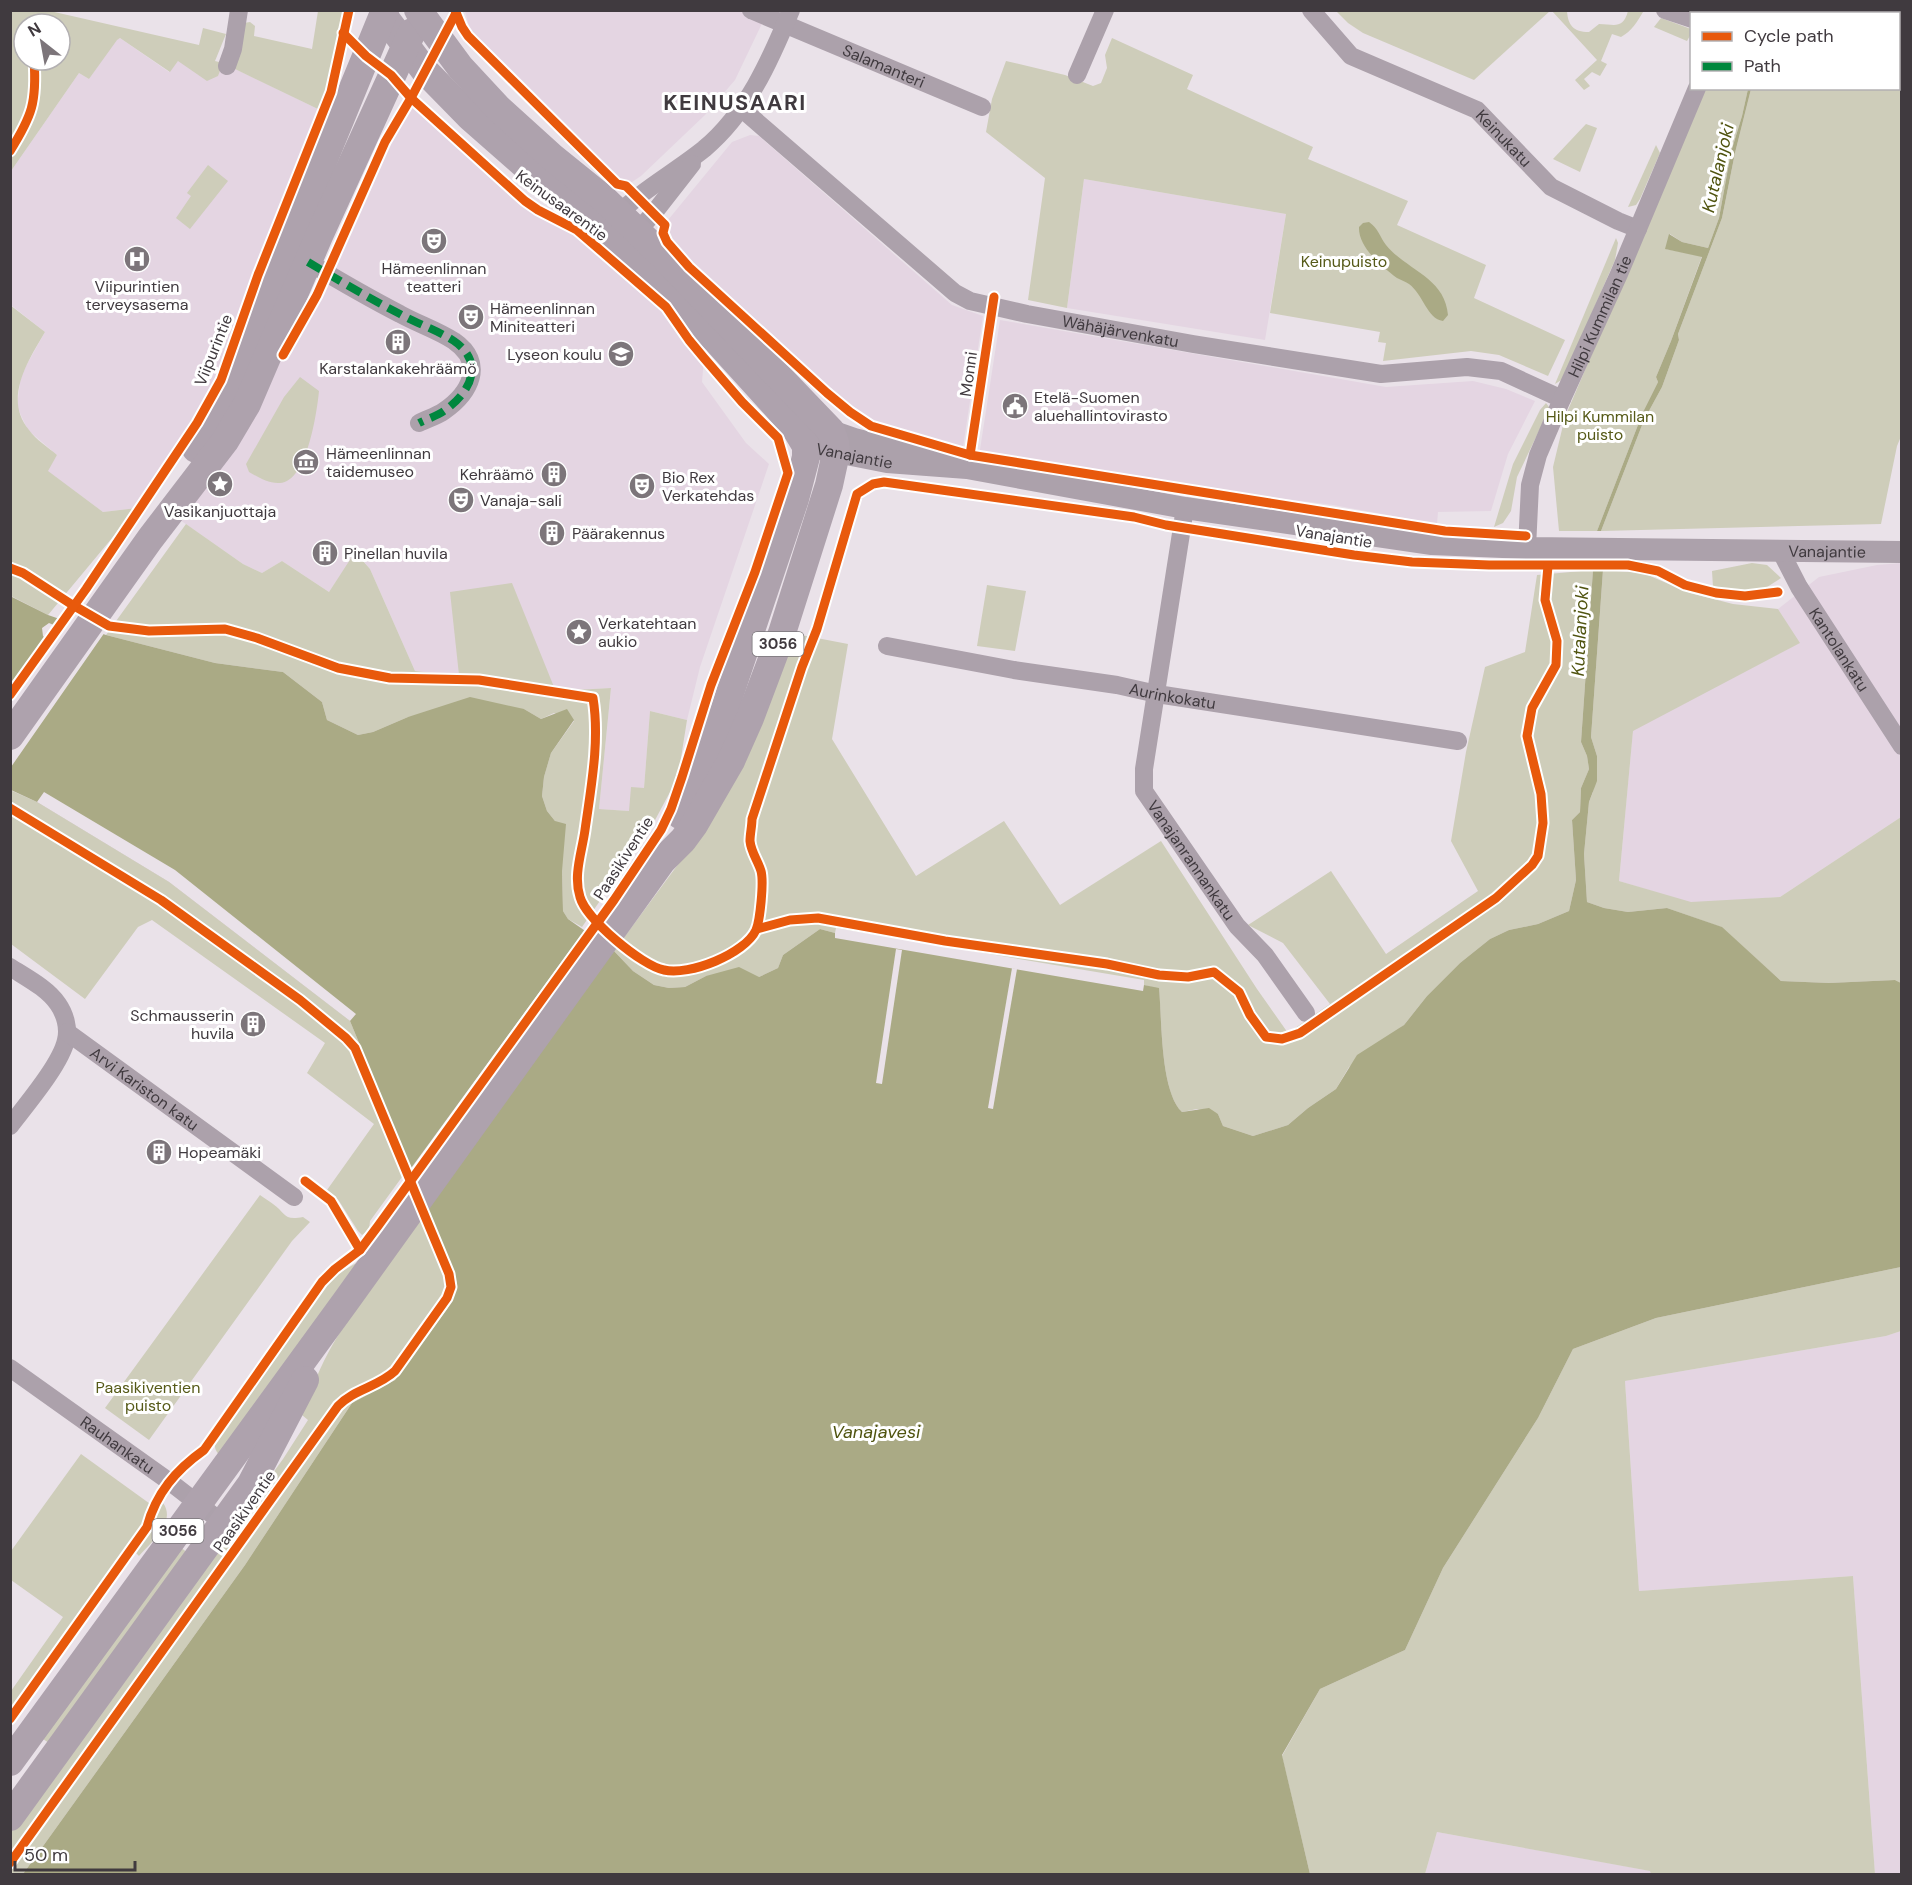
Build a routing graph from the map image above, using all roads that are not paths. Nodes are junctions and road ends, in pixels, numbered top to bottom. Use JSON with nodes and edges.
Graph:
{"nodes":[{"id":1,"x":239,"y":10,"type":"edge"},
{"id":2,"x":751,"y":10,"type":"edge"},
{"id":3,"x":1106,"y":10,"type":"edge"},
{"id":4,"x":1311,"y":10,"type":"edge"},
{"id":5,"x":1665,"y":10,"type":"edge"},
{"id":6,"x":382,"y":12,"type":"edge"},
{"id":7,"x":420,"y":12,"type":"edge"},
{"id":8,"x":788,"y":17,"type":"edge"},
{"id":9,"x":1690,"y":18,"type":"edge"},
{"id":10,"x":405,"y":45,"type":"junction"},
{"id":11,"x":227,"y":66,"type":"dead end"},
{"id":12,"x":1077,"y":75,"type":"dead end"},
{"id":13,"x":1696,"y":90,"type":"edge"},
{"id":14,"x":982,"y":107,"type":"dead end"},
{"id":15,"x":742,"y":109,"type":"junction"},
{"id":16,"x":704,"y":148,"type":"junction"},
{"id":17,"x":1638,"y":229,"type":"junction"},
{"id":18,"x":619,"y":232,"type":"junction"},
{"id":19,"x":308,"y":262,"type":"junction"},
{"id":20,"x":1562,"y":399,"type":"junction"},
{"id":21,"x":419,"y":423,"type":"dead end"},
{"id":22,"x":833,"y":442,"type":"junction"},
{"id":23,"x":806,"y":447,"type":"junction"},
{"id":24,"x":1185,"y":508,"type":"junction"},
{"id":25,"x":1527,"y":548,"type":"junction"},
{"id":26,"x":1780,"y":550,"type":"junction"},
{"id":27,"x":1902,"y":552,"type":"edge"},
{"id":28,"x":100,"y":598,"type":"junction"},
{"id":29,"x":887,"y":645,"type":"dead end"},
{"id":30,"x":1157,"y":694,"type":"junction"},
{"id":31,"x":10,"y":709,"type":"edge"},
{"id":32,"x":10,"y":736,"type":"edge"},
{"id":33,"x":1458,"y":741,"type":"dead end"},
{"id":34,"x":1902,"y":746,"type":"edge"},
{"id":35,"x":662,"y":861,"type":"junction"},
{"id":36,"x":10,"y":967,"type":"edge"},
{"id":37,"x":1306,"y":1013,"type":"dead end"},
{"id":38,"x":68,"y":1032,"type":"junction"},
{"id":39,"x":10,"y":1126,"type":"edge"},
{"id":40,"x":294,"y":1197,"type":"dead end"},
{"id":41,"x":346,"y":1301,"type":"junction"},
{"id":42,"x":10,"y":1368,"type":"edge"},
{"id":43,"x":198,"y":1505,"type":"junction"},
{"id":44,"x":223,"y":1524,"type":"junction"},
{"id":45,"x":10,"y":1762,"type":"edge"},
{"id":46,"x":19,"y":1788,"type":"edge"},
{"id":47,"x":10,"y":1817,"type":"edge"}],
"edges":[{"from":1,"to":11,"type":"street"},
{"from":2,"to":8,"type":"street","name":"Salamanteri"},
{"from":3,"to":12,"type":"street"},
{"from":4,"to":17,"type":"street","name":"Keinukatu"},
{"from":5,"to":9,"type":"street"},
{"from":6,"to":10,"type":"main road","name":"Keinusaarentie"},
{"from":6,"to":28,"type":"main road","name":"Viipurintie"},
{"from":7,"to":10,"type":"main road","name":"Viipurintie"},
{"from":7,"to":18,"type":"main road","name":"Keinusaarentie"},
{"from":8,"to":14,"type":"street","name":"Salamanteri"},
{"from":8,"to":15,"type":"street"},
{"from":10,"to":18,"type":"main road","name":"Keinusaarentie"},
{"from":10,"to":19,"type":"main road","name":"Viipurintie"},
{"from":13,"to":17,"type":"street","name":"Hilpi Kummilan tie"},
{"from":15,"to":16,"type":"street"},
{"from":15,"to":20,"type":"street","name":"Wähäjärvenkatu"},
{"from":16,"to":18,"type":"street"},
{"from":16,"to":18,"type":"street"},
{"from":17,"to":20,"type":"street","name":"Hilpi Kummilan tie"},
{"from":18,"to":22,"type":"main road","name":"Keinusaarentie"},
{"from":18,"to":23,"type":"main road","name":"Keinusaarentie"},
{"from":19,"to":21,"type":"street"},
{"from":19,"to":28,"type":"main road","name":"Viipurintie"},
{"from":20,"to":25,"type":"street","name":"Hilpi Kummilan tie"},
{"from":22,"to":23,"type":"street","name":"Vanajantie"},
{"from":22,"to":24,"type":"street","name":"Vanajantie"},
{"from":22,"to":35,"type":"main road","name":"Paasikiventie","number":"3056"},
{"from":23,"to":35,"type":"main road","name":"Paasikiventie","number":"3056"},
{"from":24,"to":25,"type":"street","name":"Vanajantie"},
{"from":24,"to":30,"type":"street","name":"Vanajanrannankatu"},
{"from":25,"to":26,"type":"street","name":"Vanajantie"},
{"from":26,"to":27,"type":"street","name":"Vanajantie"},
{"from":26,"to":34,"type":"street","name":"Kantolankatu"},
{"from":28,"to":31,"type":"main road","name":"Viipurintie"},
{"from":28,"to":32,"type":"main road","name":"Viipurintie"},
{"from":29,"to":30,"type":"street","name":"Aurinkokatu"},
{"from":30,"to":33,"type":"street","name":"Aurinkokatu"},
{"from":30,"to":37,"type":"street","name":"Vanajanrannankatu"},
{"from":35,"to":41,"type":"main road","name":"Paasikiventie","number":"3056"},
{"from":36,"to":38,"type":"street"},
{"from":38,"to":39,"type":"street"},
{"from":38,"to":40,"type":"street","name":"Arvi Kariston katu"},
{"from":41,"to":43,"type":"main road","name":"Paasikiventie","number":"3056"},
{"from":41,"to":44,"type":"main road","name":"Paasikiventie","number":"3056"},
{"from":42,"to":43,"type":"street","name":"Rauhankatu"},
{"from":43,"to":44,"type":"street","name":"Rauhankatu"},
{"from":43,"to":45,"type":"main road","name":"Paasikiventie","number":"3056"},
{"from":44,"to":46,"type":"main road","name":"Paasikiventie","number":"3056"},
{"from":46,"to":47,"type":"main road","name":"Paasikiventie","number":"3056"}]}
